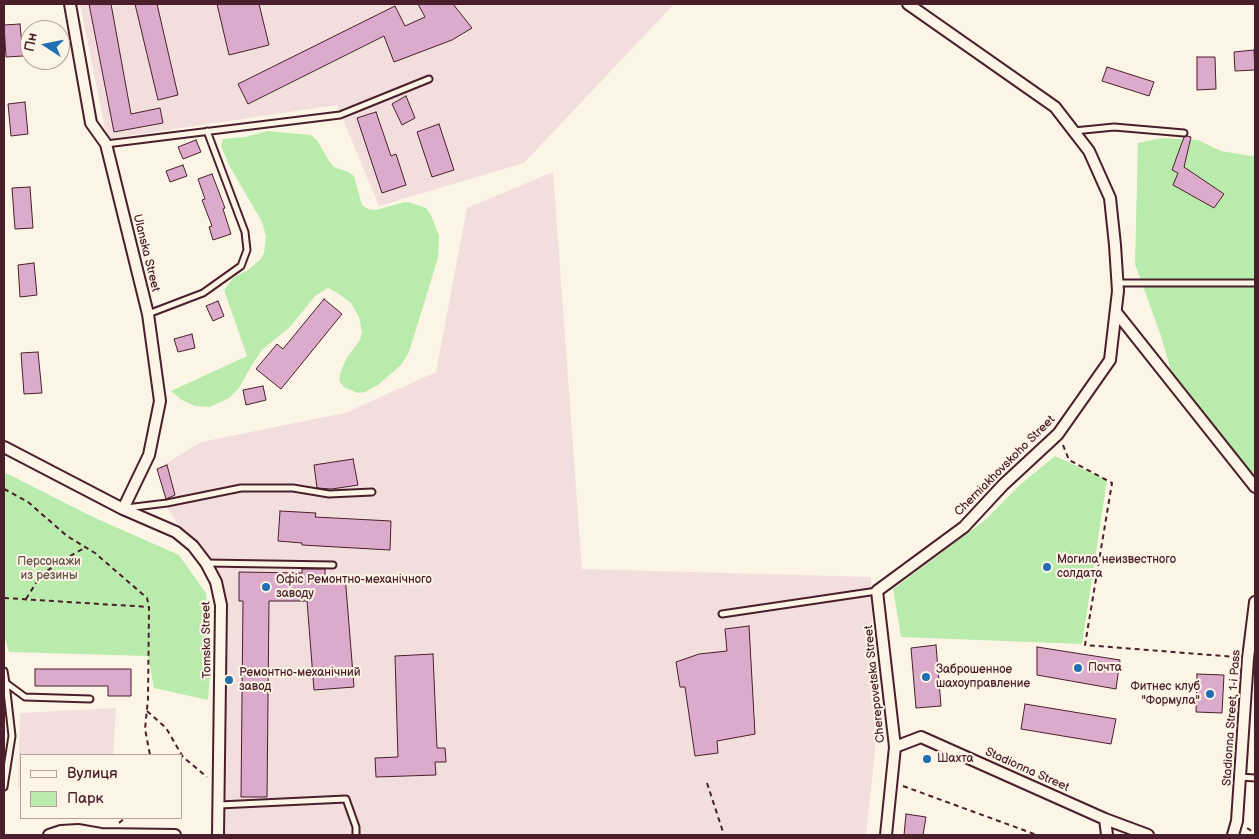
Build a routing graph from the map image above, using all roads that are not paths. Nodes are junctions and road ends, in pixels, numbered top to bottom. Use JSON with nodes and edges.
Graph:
{"nodes":[{"id":1,"x":70,"y":4,"type":"edge"},
{"id":2,"x":908,"y":4,"type":"edge"},
{"id":3,"x":429,"y":79,"type":"dead end"},
{"id":4,"x":1073,"y":131,"type":"junction"},
{"id":5,"x":207,"y":132,"type":"junction"},
{"id":6,"x":1184,"y":133,"type":"dead end"},
{"id":7,"x":106,"y":144,"type":"junction"},
{"id":8,"x":1118,"y":282,"type":"junction"},
{"id":9,"x":1255,"y":284,"type":"edge"},
{"id":10,"x":1116,"y":312,"type":"junction"},
{"id":11,"x":148,"y":314,"type":"junction"},
{"id":12,"x":4,"y":447,"type":"edge"},
{"id":13,"x":1255,"y":487,"type":"edge"},
{"id":14,"x":372,"y":492,"type":"dead end"},
{"id":15,"x":123,"y":509,"type":"junction"},
{"id":16,"x":206,"y":563,"type":"junction"},
{"id":17,"x":333,"y":565,"type":"dead end"},
{"id":18,"x":877,"y":591,"type":"junction"},
{"id":19,"x":1255,"y":602,"type":"edge"},
{"id":20,"x":722,"y":614,"type":"dead end"},
{"id":21,"x":4,"y":671,"type":"edge"},
{"id":22,"x":6,"y":683,"type":"junction"},
{"id":23,"x":90,"y":699,"type":"dead end"},
{"id":24,"x":895,"y":747,"type":"junction"},
{"id":25,"x":1240,"y":776,"type":"junction"},
{"id":26,"x":1255,"y":778,"type":"edge"},
{"id":27,"x":4,"y":787,"type":"edge"},
{"id":28,"x":219,"y":805,"type":"junction"},
{"id":29,"x":1105,"y":819,"type":"junction"},
{"id":30,"x":49,"y":835,"type":"edge"},
{"id":31,"x":100,"y":835,"type":"edge"},
{"id":32,"x":175,"y":835,"type":"edge"},
{"id":33,"x":218,"y":835,"type":"edge"},
{"id":34,"x":356,"y":835,"type":"edge"},
{"id":35,"x":886,"y":835,"type":"edge"},
{"id":36,"x":1107,"y":835,"type":"edge"},
{"id":37,"x":1148,"y":835,"type":"edge"},
{"id":38,"x":1233,"y":835,"type":"edge"}],
"edges":[{"from":1,"to":7,"type":"street","name":"Ulanska Street"},
{"from":2,"to":4,"type":"street","name":"Cherniakhovskoho Street"},
{"from":3,"to":5,"type":"lane"},
{"from":4,"to":6,"type":"lane"},
{"from":4,"to":8,"type":"street","name":"Cherniakhovskoho Street"},
{"from":5,"to":7,"type":"lane"},
{"from":5,"to":11,"type":"lane"},
{"from":7,"to":11,"type":"street","name":"Ulanska Street"},
{"from":8,"to":9,"type":"lane"},
{"from":8,"to":10,"type":"street","name":"Cherniakhovskoho Street"},
{"from":10,"to":13,"type":"street"},
{"from":10,"to":18,"type":"street","name":"Cherniakhovskoho Street"},
{"from":11,"to":15,"type":"street","name":"Ulanska Street"},
{"from":12,"to":15,"type":"street","name":"Tomska Street"},
{"from":14,"to":15,"type":"lane"},
{"from":15,"to":16,"type":"street","name":"Tomska Street"},
{"from":16,"to":17,"type":"lane"},
{"from":16,"to":28,"type":"street","name":"Tomska Street"},
{"from":18,"to":20,"type":"lane"},
{"from":18,"to":24,"type":"street","name":"Cherepovetska Street"},
{"from":19,"to":25,"type":"street","name":"Stadionna Street, 1-i Pass"},
{"from":21,"to":22,"type":"lane"},
{"from":22,"to":23,"type":"lane"},
{"from":22,"to":27,"type":"lane"},
{"from":24,"to":29,"type":"street","name":"Stadionna Street"},
{"from":24,"to":35,"type":"street","name":"Cherepovetska Street"},
{"from":25,"to":26,"type":"lane"},
{"from":25,"to":38,"type":"street","name":"Stadionna Street, 1-i Pass"},
{"from":28,"to":33,"type":"street","name":"Tomska Street"},
{"from":28,"to":34,"type":"lane"},
{"from":29,"to":36,"type":"street"},
{"from":29,"to":37,"type":"street","name":"Stadionna Street"},
{"from":30,"to":31,"type":"street"},
{"from":31,"to":32,"type":"street"}]}
